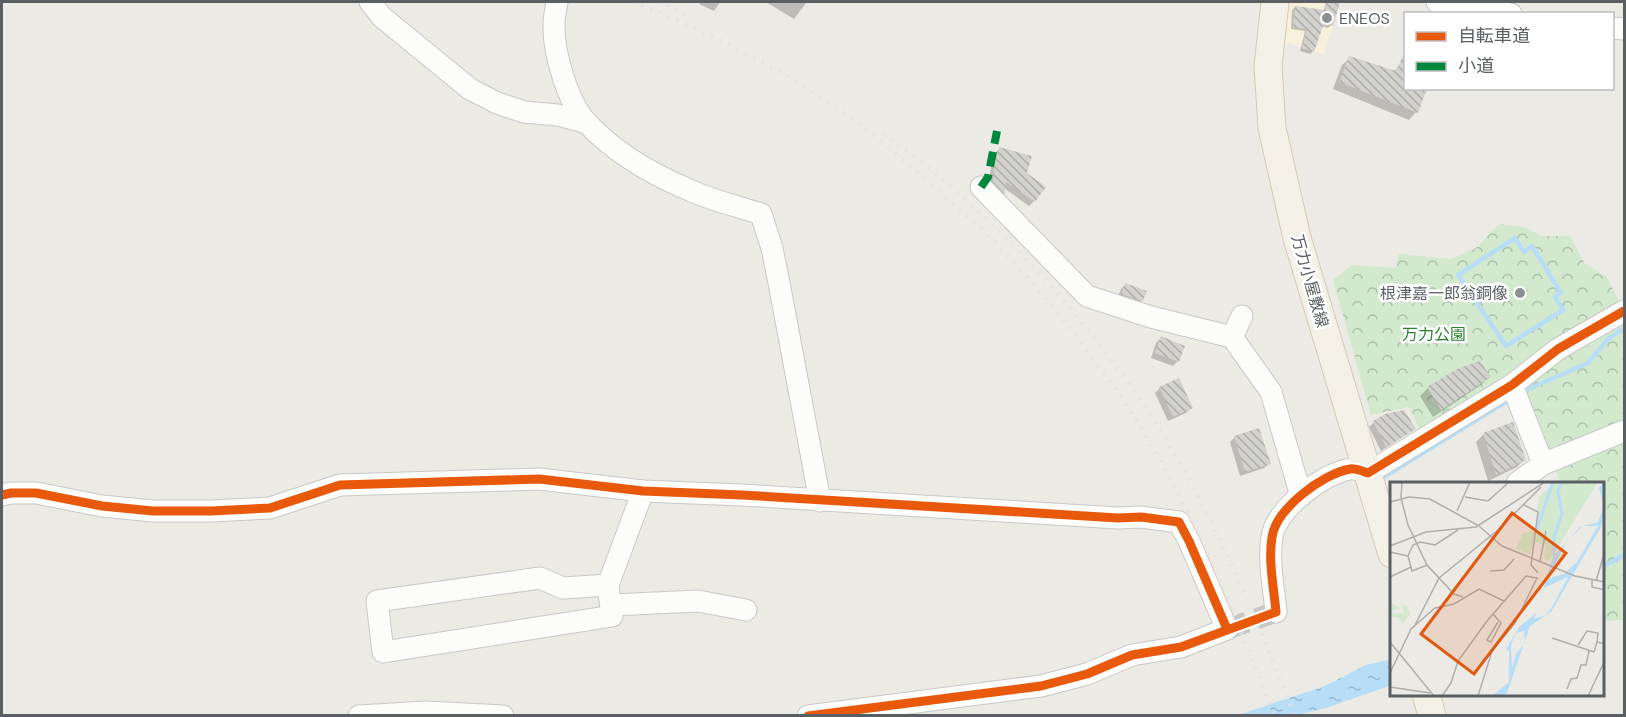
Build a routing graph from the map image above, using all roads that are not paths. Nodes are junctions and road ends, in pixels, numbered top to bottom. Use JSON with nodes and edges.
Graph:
{"nodes":[{"id":1,"x":370,"y":2,"type":"edge"},
{"id":2,"x":557,"y":2,"type":"edge"},
{"id":3,"x":1275,"y":2,"type":"edge"},
{"id":4,"x":1437,"y":2,"type":"edge"},
{"id":5,"x":1499,"y":12,"type":"edge"},
{"id":6,"x":587,"y":123,"type":"junction"},
{"id":7,"x":981,"y":187,"type":"dead end"},
{"id":8,"x":1624,"y":311,"type":"edge"},
{"id":9,"x":1242,"y":316,"type":"dead end"},
{"id":10,"x":1233,"y":336,"type":"junction"},
{"id":11,"x":1515,"y":393,"type":"junction"},
{"id":12,"x":1624,"y":430,"type":"edge"},
{"id":13,"x":1543,"y":464,"type":"junction"},
{"id":14,"x":1368,"y":473,"type":"junction"},
{"id":15,"x":1519,"y":482,"type":"edge"},
{"id":16,"x":643,"y":491,"type":"junction"},
{"id":17,"x":2,"y":495,"type":"edge"},
{"id":18,"x":1301,"y":496,"type":"junction"},
{"id":19,"x":820,"y":501,"type":"junction"},
{"id":20,"x":1390,"y":547,"type":"edge"},
{"id":21,"x":610,"y":595,"type":"junction"},
{"id":22,"x":746,"y":610,"type":"dead end"},
{"id":23,"x":1276,"y":612,"type":"dead end"},
{"id":24,"x":1426,"y":696,"type":"edge"},
{"id":25,"x":359,"y":716,"type":"edge"},
{"id":26,"x":503,"y":716,"type":"edge"},
{"id":27,"x":808,"y":716,"type":"edge"},
{"id":28,"x":1431,"y":716,"type":"edge"}],
"edges":[{"from":1,"to":6,"type":"street"},
{"from":2,"to":6,"type":"street"},
{"from":3,"to":14,"type":"main road","name":"万力小屋敷線"},
{"from":4,"to":5,"type":"street"},
{"from":6,"to":19,"type":"street"},
{"from":7,"to":10,"type":"street"},
{"from":8,"to":11,"type":"street"},
{"from":9,"to":10,"type":"street"},
{"from":10,"to":18,"type":"street"},
{"from":11,"to":13,"type":"street"},
{"from":11,"to":14,"type":"street"},
{"from":12,"to":13,"type":"street"},
{"from":13,"to":15,"type":"street"},
{"from":14,"to":18,"type":"street"},
{"from":14,"to":20,"type":"main road","name":"万力小屋敷線"},
{"from":16,"to":17,"type":"street"},
{"from":16,"to":19,"type":"street"},
{"from":16,"to":21,"type":"street"},
{"from":18,"to":23,"type":"street"},
{"from":19,"to":27,"type":"street"},
{"from":21,"to":21,"type":"street"},
{"from":21,"to":22,"type":"street"},
{"from":24,"to":28,"type":"main road"},
{"from":25,"to":26,"type":"street"}]}
